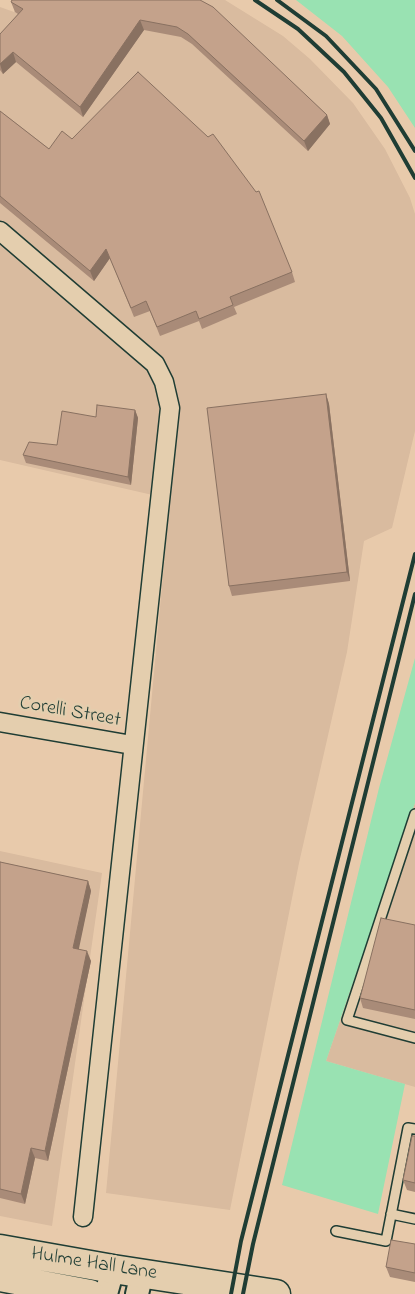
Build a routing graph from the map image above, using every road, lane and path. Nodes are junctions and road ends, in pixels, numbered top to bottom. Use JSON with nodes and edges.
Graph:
{"nodes":[{"id":1,"x":0,"y":232,"type":"edge"},
{"id":2,"x":0,"y":722,"type":"edge"},
{"id":3,"x":132,"y":745,"type":"junction"},
{"id":4,"x":415,"y":814,"type":"edge"},
{"id":5,"x":415,"y":1038,"type":"edge"},
{"id":6,"x":415,"y":1129,"type":"edge"},
{"id":7,"x":391,"y":1214,"type":"junction"},
{"id":8,"x":83,"y":1217,"type":"dead end"},
{"id":9,"x":415,"y":1219,"type":"edge"},
{"id":10,"x":336,"y":1231,"type":"dead end"},
{"id":11,"x":0,"y":1249,"type":"edge"},
{"id":12,"x":0,"y":1277,"type":"edge"},
{"id":13,"x":109,"y":1282,"type":"edge"},
{"id":14,"x":140,"y":1284,"type":"edge"},
{"id":15,"x":43,"y":1289,"type":"edge"},
{"id":16,"x":90,"y":1294,"type":"edge"},
{"id":17,"x":276,"y":1294,"type":"edge"}],
"edges":[{"from":1,"to":3,"type":"street"},
{"from":2,"to":3,"type":"street","name":"Corelli Street"},
{"from":3,"to":8,"type":"street"},
{"from":4,"to":5,"type":"lane"},
{"from":6,"to":7,"type":"lane"},
{"from":7,"to":9,"type":"lane"},
{"from":7,"to":10,"type":"lane"},
{"from":11,"to":13,"type":"highway","name":"Hulme Hall Lane"},
{"from":12,"to":15,"type":"highway","name":"Hulme Hall Lane"},
{"from":13,"to":14,"type":"highway","name":"Hulme Hall Lane"},
{"from":14,"to":17,"type":"highway","name":"Hulme Hall Lane"},
{"from":15,"to":16,"type":"highway","name":"Hulme Hall Lane"}]}
